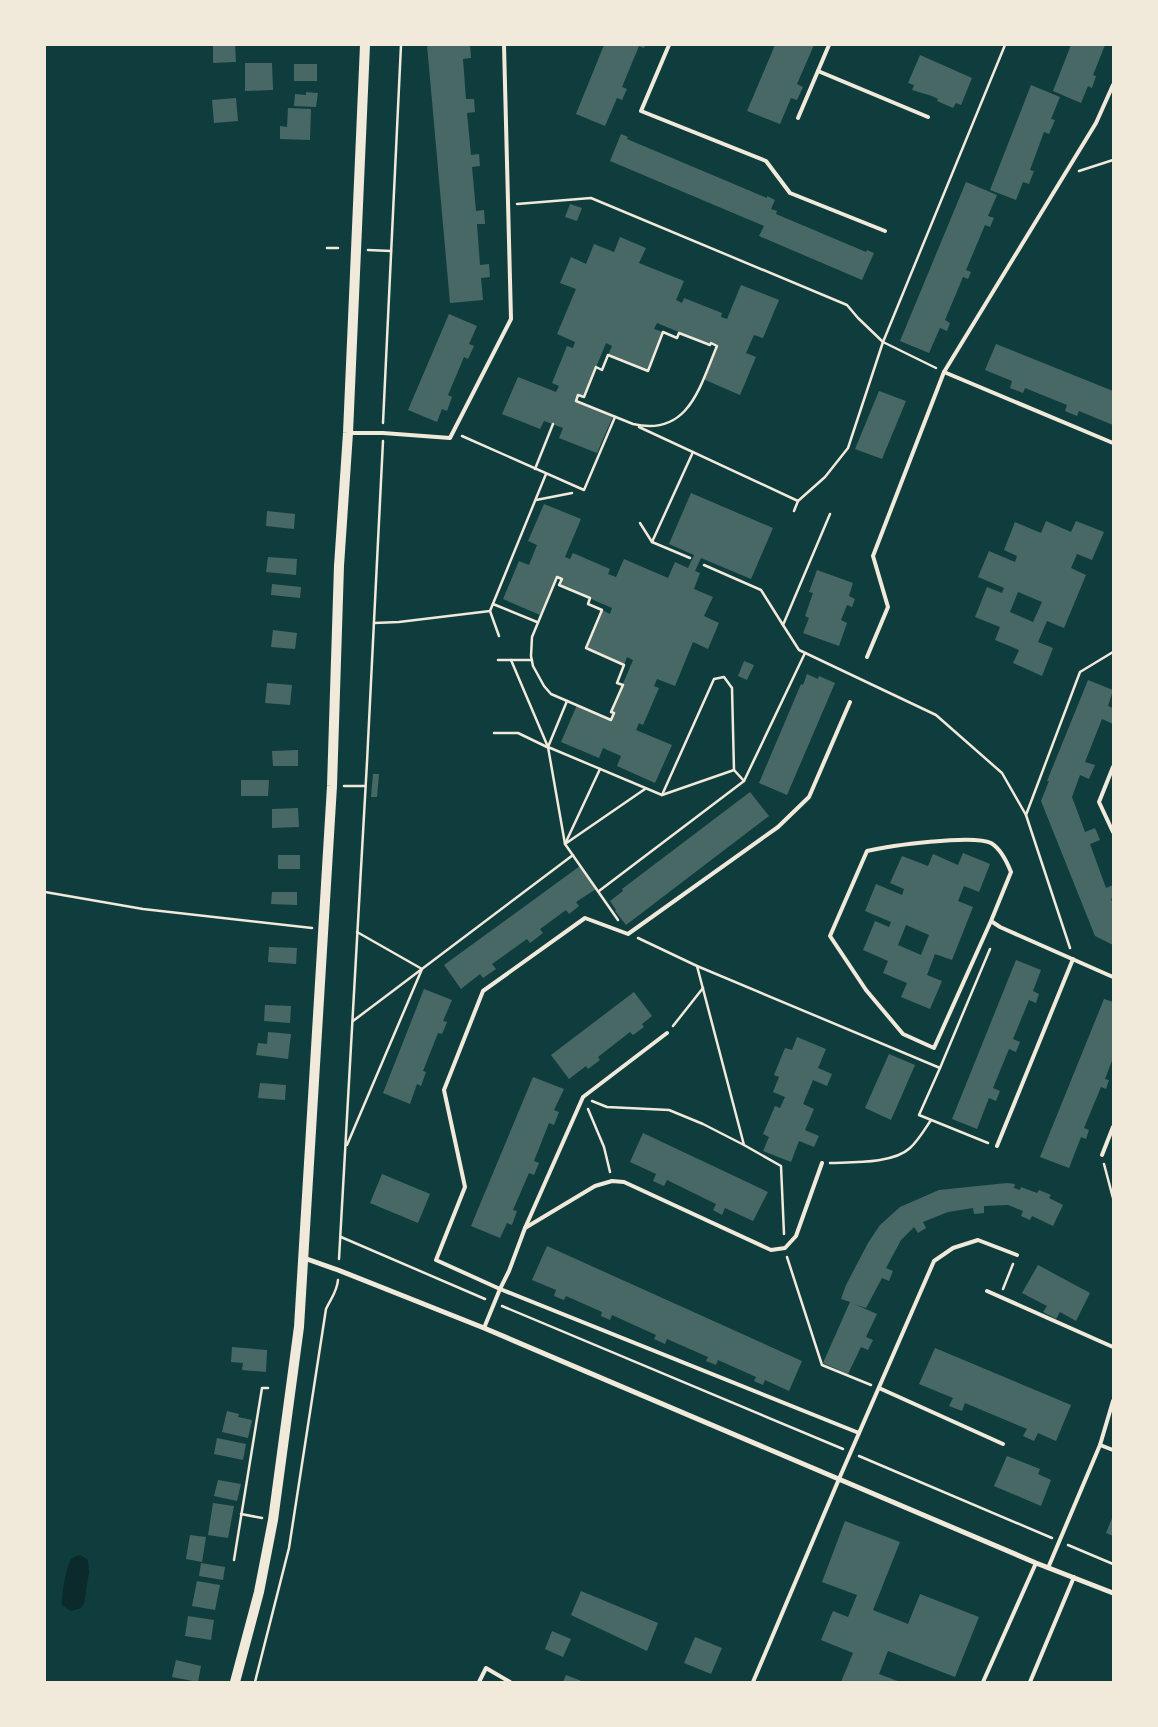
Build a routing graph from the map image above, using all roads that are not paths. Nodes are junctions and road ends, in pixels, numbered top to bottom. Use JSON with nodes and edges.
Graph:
{"nodes":[{"id":1,"x":365,"y":45,"type":"edge"},
{"id":2,"x":504,"y":45,"type":"edge"},
{"id":3,"x":669,"y":45,"type":"edge"},
{"id":4,"x":829,"y":45,"type":"edge"},
{"id":5,"x":818,"y":71,"type":"junction"},
{"id":6,"x":1113,"y":85,"type":"edge"},
{"id":7,"x":928,"y":117,"type":"dead end"},
{"id":8,"x":798,"y":118,"type":"dead end"},
{"id":9,"x":885,"y":230,"type":"dead end"},
{"id":10,"x":944,"y":372,"type":"junction"},
{"id":11,"x":348,"y":433,"type":"junction"},
{"id":12,"x":1113,"y":443,"type":"edge"},
{"id":13,"x":867,"y":657,"type":"dead end"},
{"id":14,"x":850,"y":702,"type":"dead end"},
{"id":15,"x":1113,"y":767,"type":"edge"},
{"id":16,"x":1113,"y":832,"type":"edge"},
{"id":17,"x":991,"y":921,"type":"junction"},
{"id":18,"x":1073,"y":959,"type":"junction"},
{"id":19,"x":1113,"y":977,"type":"edge"},
{"id":20,"x":667,"y":1033,"type":"road end"},
{"id":21,"x":1113,"y":1127,"type":"edge"},
{"id":22,"x":997,"y":1146,"type":"road end"},
{"id":23,"x":1102,"y":1155,"type":"road end"},
{"id":24,"x":822,"y":1163,"type":"road end"},
{"id":25,"x":525,"y":1228,"type":"junction"},
{"id":26,"x":1017,"y":1255,"type":"road end"},
{"id":27,"x":304,"y":1258,"type":"junction"},
{"id":28,"x":500,"y":1289,"type":"junction"},
{"id":29,"x":987,"y":1291,"type":"dead end"},
{"id":30,"x":484,"y":1328,"type":"junction"},
{"id":31,"x":1113,"y":1347,"type":"edge"},
{"id":32,"x":879,"y":1388,"type":"junction"},
{"id":33,"x":1113,"y":1401,"type":"edge"},
{"id":34,"x":859,"y":1433,"type":"junction"},
{"id":35,"x":1003,"y":1444,"type":"dead end"},
{"id":36,"x":1100,"y":1446,"type":"junction"},
{"id":37,"x":1113,"y":1450,"type":"edge"},
{"id":38,"x":839,"y":1479,"type":"junction"},
{"id":39,"x":1036,"y":1563,"type":"junction"},
{"id":40,"x":1048,"y":1568,"type":"junction"},
{"id":41,"x":1074,"y":1577,"type":"junction"},
{"id":42,"x":1113,"y":1593,"type":"edge"},
{"id":43,"x":235,"y":1682,"type":"edge"},
{"id":44,"x":479,"y":1682,"type":"edge"},
{"id":45,"x":510,"y":1682,"type":"edge"},
{"id":46,"x":753,"y":1682,"type":"edge"},
{"id":47,"x":983,"y":1682,"type":"edge"},
{"id":48,"x":1030,"y":1682,"type":"edge"}],
"edges":[{"from":1,"to":11,"type":"main road"},
{"from":2,"to":11,"type":"lane"},
{"from":3,"to":9,"type":"lane"},
{"from":4,"to":5,"type":"lane"},
{"from":5,"to":7,"type":"lane"},
{"from":5,"to":8,"type":"lane"},
{"from":6,"to":10,"type":"lane"},
{"from":10,"to":12,"type":"lane"},
{"from":10,"to":13,"type":"lane"},
{"from":11,"to":27,"type":"main road"},
{"from":14,"to":28,"type":"lane"},
{"from":15,"to":16,"type":"lane"},
{"from":17,"to":17,"type":"lane"},
{"from":17,"to":18,"type":"lane"},
{"from":18,"to":19,"type":"lane"},
{"from":18,"to":22,"type":"lane"},
{"from":20,"to":25,"type":"lane"},
{"from":21,"to":23,"type":"lane"},
{"from":24,"to":25,"type":"lane"},
{"from":25,"to":28,"type":"lane"},
{"from":26,"to":32,"type":"lane"},
{"from":27,"to":30,"type":"street"},
{"from":27,"to":43,"type":"main road"},
{"from":28,"to":30,"type":"lane"},
{"from":28,"to":34,"type":"lane"},
{"from":29,"to":31,"type":"lane"},
{"from":30,"to":38,"type":"street"},
{"from":32,"to":34,"type":"lane"},
{"from":32,"to":35,"type":"lane"},
{"from":33,"to":36,"type":"lane"},
{"from":34,"to":38,"type":"lane"},
{"from":36,"to":37,"type":"lane"},
{"from":36,"to":40,"type":"lane"},
{"from":38,"to":39,"type":"street"},
{"from":38,"to":46,"type":"lane"},
{"from":39,"to":40,"type":"street"},
{"from":39,"to":47,"type":"lane"},
{"from":40,"to":41,"type":"street"},
{"from":41,"to":42,"type":"street"},
{"from":41,"to":48,"type":"lane"},
{"from":44,"to":45,"type":"lane"}]}
